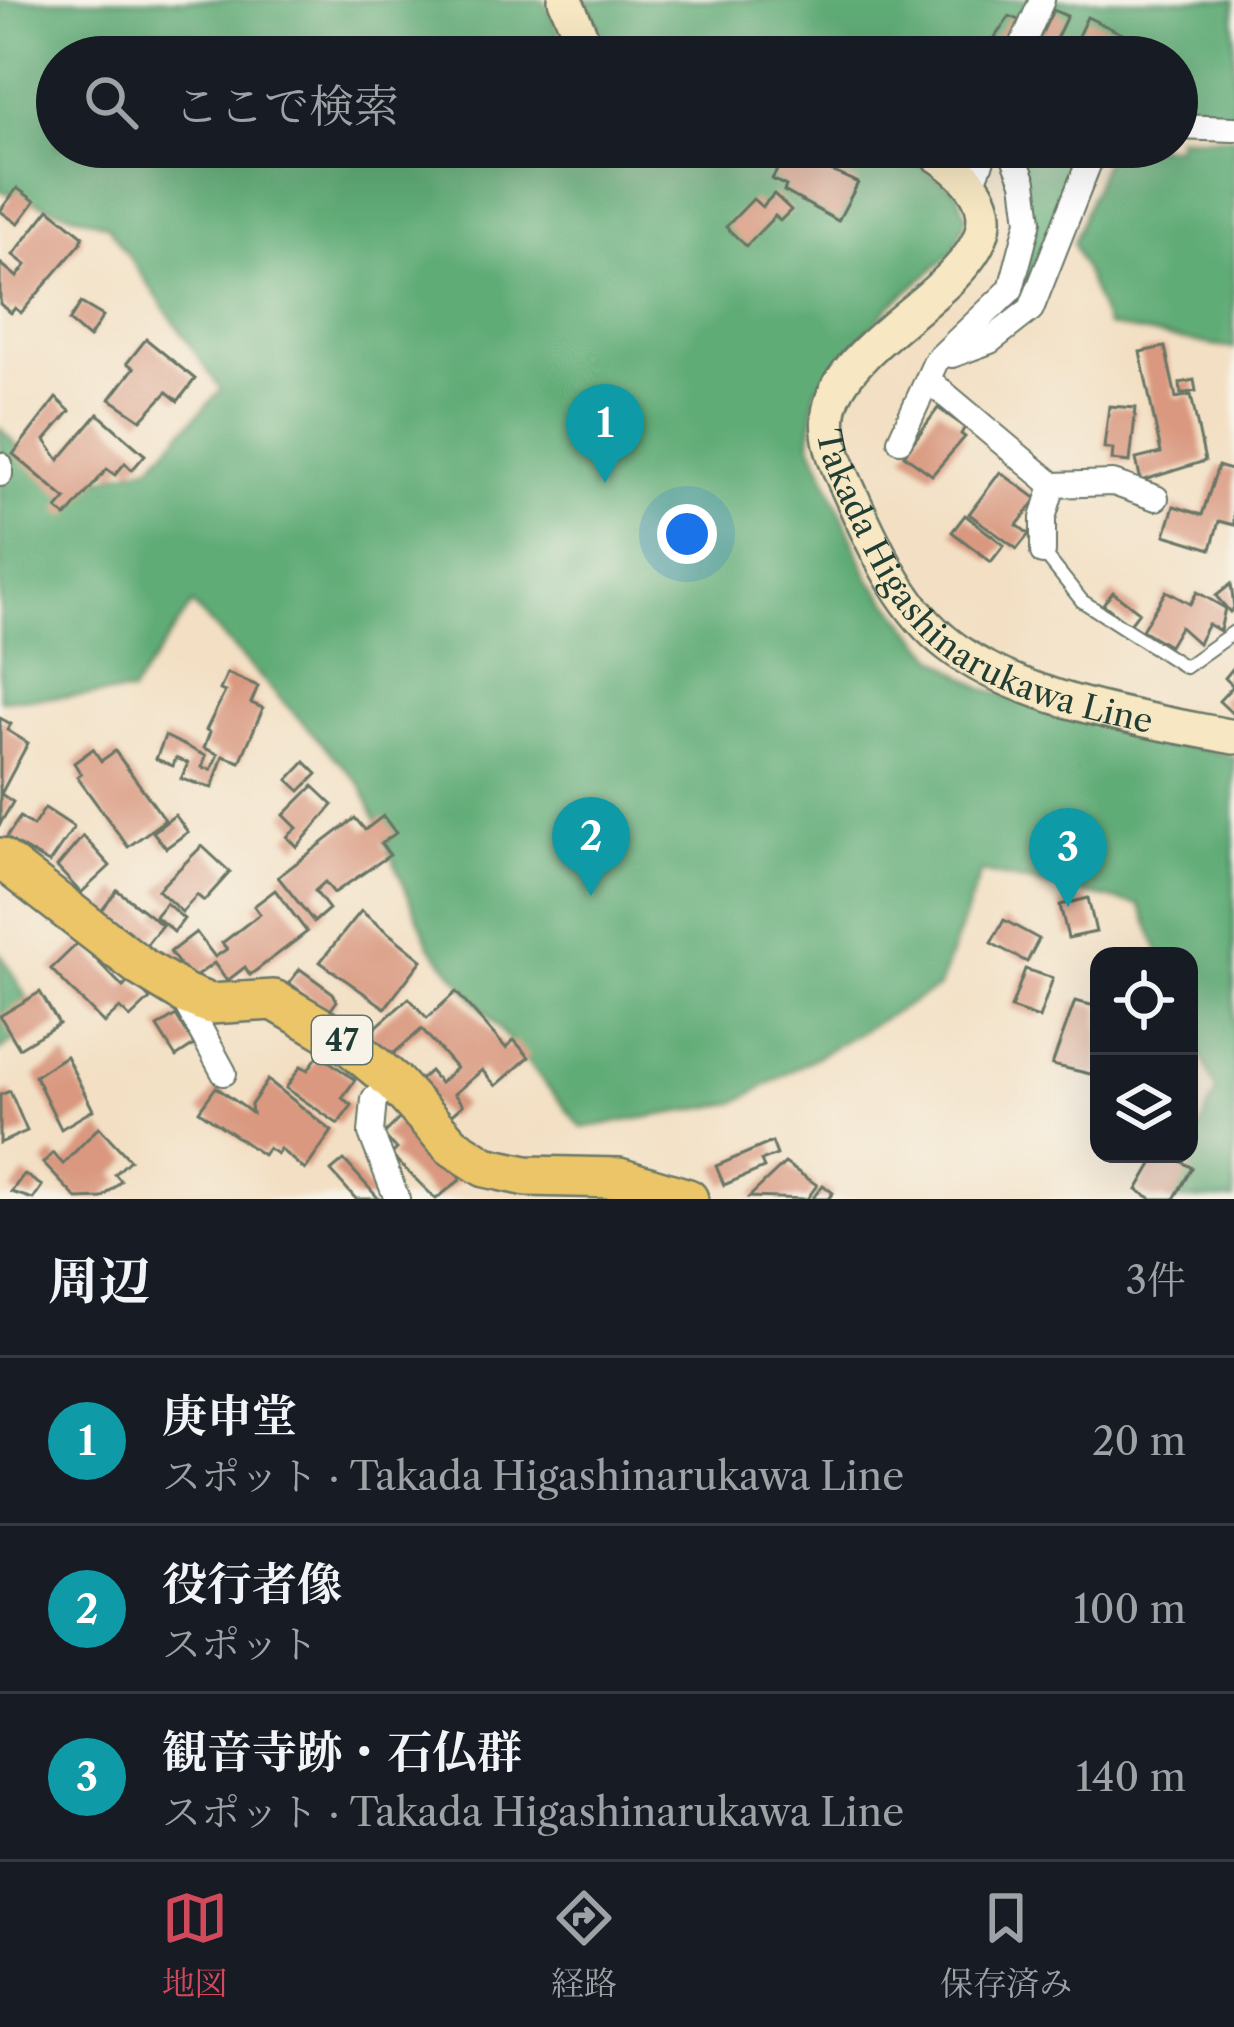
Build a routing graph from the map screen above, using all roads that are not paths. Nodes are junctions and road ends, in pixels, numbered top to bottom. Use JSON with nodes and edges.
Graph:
{"nodes":[{"id":1,"x":566,"y":0,"type":"edge"},
{"id":2,"x":1042,"y":0,"type":"edge"},
{"id":3,"x":581,"y":36,"type":"edge"},
{"id":4,"x":1026,"y":36,"type":"edge"},
{"id":5,"x":1198,"y":128,"type":"edge"},
{"id":6,"x":1234,"y":129,"type":"edge"},
{"id":7,"x":954,"y":168,"type":"edge"},
{"id":8,"x":979,"y":168,"type":"edge"},
{"id":9,"x":1018,"y":168,"type":"edge"},
{"id":10,"x":1088,"y":168,"type":"edge"},
{"id":11,"x":974,"y":182,"type":"junction"},
{"id":12,"x":932,"y":370,"type":"junction"},
{"id":13,"x":900,"y":440,"type":"dead end"},
{"id":14,"x":1053,"y":485,"type":"junction"},
{"id":15,"x":1156,"y":498,"type":"dead end"},
{"id":16,"x":1042,"y":553,"type":"joint"},
{"id":17,"x":1234,"y":632,"type":"edge"},
{"id":18,"x":1234,"y":737,"type":"edge"},
{"id":19,"x":0,"y":858,"type":"edge"},
{"id":20,"x":179,"y":990,"type":"junction"},
{"id":21,"x":224,"y":1073,"type":"dead end"},
{"id":22,"x":394,"y":1082,"type":"junction"},
{"id":23,"x":397,"y":1199,"type":"edge"},
{"id":24,"x":688,"y":1199,"type":"edge"}],
"edges":[{"from":1,"to":3,"type":"main road"},
{"from":2,"to":4,"type":"street"},
{"from":5,"to":6,"type":"street"},
{"from":7,"to":11,"type":"main road"},
{"from":8,"to":11,"type":"street"},
{"from":9,"to":12,"type":"street"},
{"from":10,"to":12,"type":"street"},
{"from":11,"to":18,"type":"main road","name":"Takada Higashinarukawa Line"},
{"from":12,"to":13,"type":"street"},
{"from":12,"to":14,"type":"street"},
{"from":14,"to":15,"type":"street"},
{"from":14,"to":16,"type":"street"},
{"from":16,"to":17,"type":"lane"},
{"from":19,"to":20,"type":"main road","number":"47"},
{"from":20,"to":21,"type":"street"},
{"from":20,"to":22,"type":"main road","number":"47"},
{"from":22,"to":23,"type":"street"},
{"from":22,"to":24,"type":"main road","number":"47"}]}
